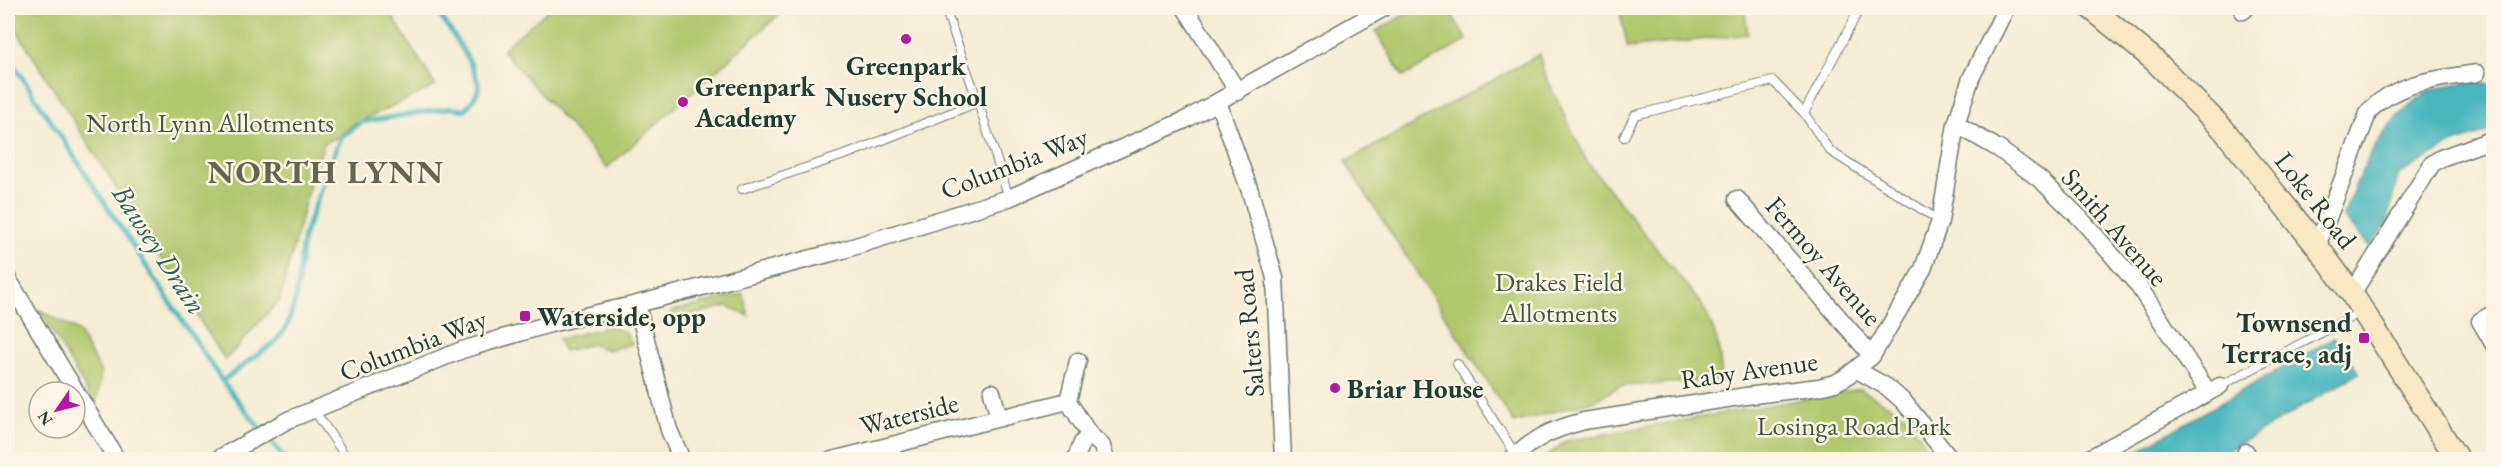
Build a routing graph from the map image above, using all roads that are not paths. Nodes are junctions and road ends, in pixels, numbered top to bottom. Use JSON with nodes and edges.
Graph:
{"nodes":[{"id":1,"x":945,"y":8,"type":"edge"},
{"id":2,"x":1185,"y":8,"type":"edge"},
{"id":3,"x":1384,"y":8,"type":"edge"},
{"id":4,"x":1860,"y":8,"type":"edge"},
{"id":5,"x":2006,"y":8,"type":"edge"},
{"id":6,"x":2091,"y":8,"type":"edge"},
{"id":7,"x":2477,"y":73,"type":"dead end"},
{"id":8,"x":1238,"y":92,"type":"junction"},
{"id":9,"x":978,"y":102,"type":"junction"},
{"id":10,"x":1218,"y":102,"type":"junction"},
{"id":11,"x":1804,"y":113,"type":"junction"},
{"id":12,"x":1956,"y":124,"type":"junction"},
{"id":13,"x":1624,"y":137,"type":"dead end"},
{"id":14,"x":2493,"y":139,"type":"edge"},
{"id":15,"x":742,"y":189,"type":"dead end"},
{"id":16,"x":1009,"y":198,"type":"junction"},
{"id":17,"x":1737,"y":200,"type":"dead end"},
{"id":18,"x":1940,"y":221,"type":"junction"},
{"id":19,"x":2317,"y":246,"type":"junction"},
{"id":20,"x":8,"y":279,"type":"edge"},
{"id":21,"x":2357,"y":302,"type":"junction"},
{"id":22,"x":637,"y":304,"type":"junction"},
{"id":23,"x":2493,"y":314,"type":"edge"},
{"id":24,"x":2493,"y":345,"type":"edge"},
{"id":25,"x":1872,"y":356,"type":"junction"},
{"id":26,"x":1078,"y":361,"type":"dead end"},
{"id":27,"x":1457,"y":364,"type":"dead end"},
{"id":28,"x":1857,"y":370,"type":"junction"},
{"id":29,"x":2214,"y":389,"type":"junction"},
{"id":30,"x":992,"y":392,"type":"dead end"},
{"id":31,"x":1068,"y":401,"type":"junction"},
{"id":32,"x":314,"y":410,"type":"junction"},
{"id":33,"x":999,"y":418,"type":"junction"},
{"id":34,"x":1089,"y":434,"type":"junction"},
{"id":35,"x":1514,"y":457,"type":"edge"},
{"id":36,"x":117,"y":459,"type":"edge"},
{"id":37,"x":216,"y":459,"type":"edge"},
{"id":38,"x":348,"y":459,"type":"edge"},
{"id":39,"x":682,"y":459,"type":"edge"},
{"id":40,"x":832,"y":459,"type":"edge"},
{"id":41,"x":1075,"y":459,"type":"edge"},
{"id":42,"x":1106,"y":459,"type":"edge"},
{"id":43,"x":1283,"y":459,"type":"edge"},
{"id":44,"x":1951,"y":459,"type":"edge"},
{"id":45,"x":2086,"y":459,"type":"edge"},
{"id":46,"x":2458,"y":459,"type":"edge"}],
"edges":[{"from":1,"to":9,"type":"lane"},
{"from":2,"to":8,"type":"street"},
{"from":3,"to":8,"type":"street","name":"Columbia Way"},
{"from":4,"to":11,"type":"lane"},
{"from":5,"to":12,"type":"street","name":"Raby Avenue"},
{"from":6,"to":19,"type":"street","name":"Loke Road"},
{"from":7,"to":19,"type":"street"},
{"from":8,"to":10,"type":"street","name":"Columbia Way"},
{"from":9,"to":15,"type":"lane"},
{"from":9,"to":16,"type":"lane"},
{"from":10,"to":16,"type":"street","name":"Columbia Way"},
{"from":10,"to":43,"type":"street","name":"Salters Road"},
{"from":11,"to":13,"type":"lane"},
{"from":11,"to":18,"type":"lane"},
{"from":12,"to":18,"type":"street","name":"Raby Avenue"},
{"from":12,"to":29,"type":"street","name":"Smith Avenue"},
{"from":14,"to":21,"type":"street"},
{"from":16,"to":22,"type":"street","name":"Columbia Way"},
{"from":17,"to":25,"type":"street","name":"Fermoy Avenue"},
{"from":18,"to":25,"type":"street","name":"Raby Avenue"},
{"from":19,"to":21,"type":"street","name":"Loke Road"},
{"from":20,"to":36,"type":"street"},
{"from":21,"to":29,"type":"lane"},
{"from":21,"to":46,"type":"street","name":"Loke Road"},
{"from":22,"to":32,"type":"street","name":"Columbia Way"},
{"from":22,"to":39,"type":"street"},
{"from":23,"to":24,"type":"street"},
{"from":25,"to":28,"type":"street","name":"Raby Avenue"},
{"from":26,"to":31,"type":"street"},
{"from":27,"to":35,"type":"lane"},
{"from":28,"to":35,"type":"street","name":"Raby Avenue"},
{"from":28,"to":44,"type":"street"},
{"from":29,"to":45,"type":"street"},
{"from":30,"to":33,"type":"street","name":"Waterside"},
{"from":31,"to":33,"type":"street","name":"Waterside"},
{"from":31,"to":34,"type":"street"},
{"from":32,"to":37,"type":"street","name":"Columbia Way"},
{"from":32,"to":38,"type":"lane"},
{"from":33,"to":40,"type":"street","name":"Waterside"},
{"from":34,"to":41,"type":"street"},
{"from":34,"to":42,"type":"street"}]}
